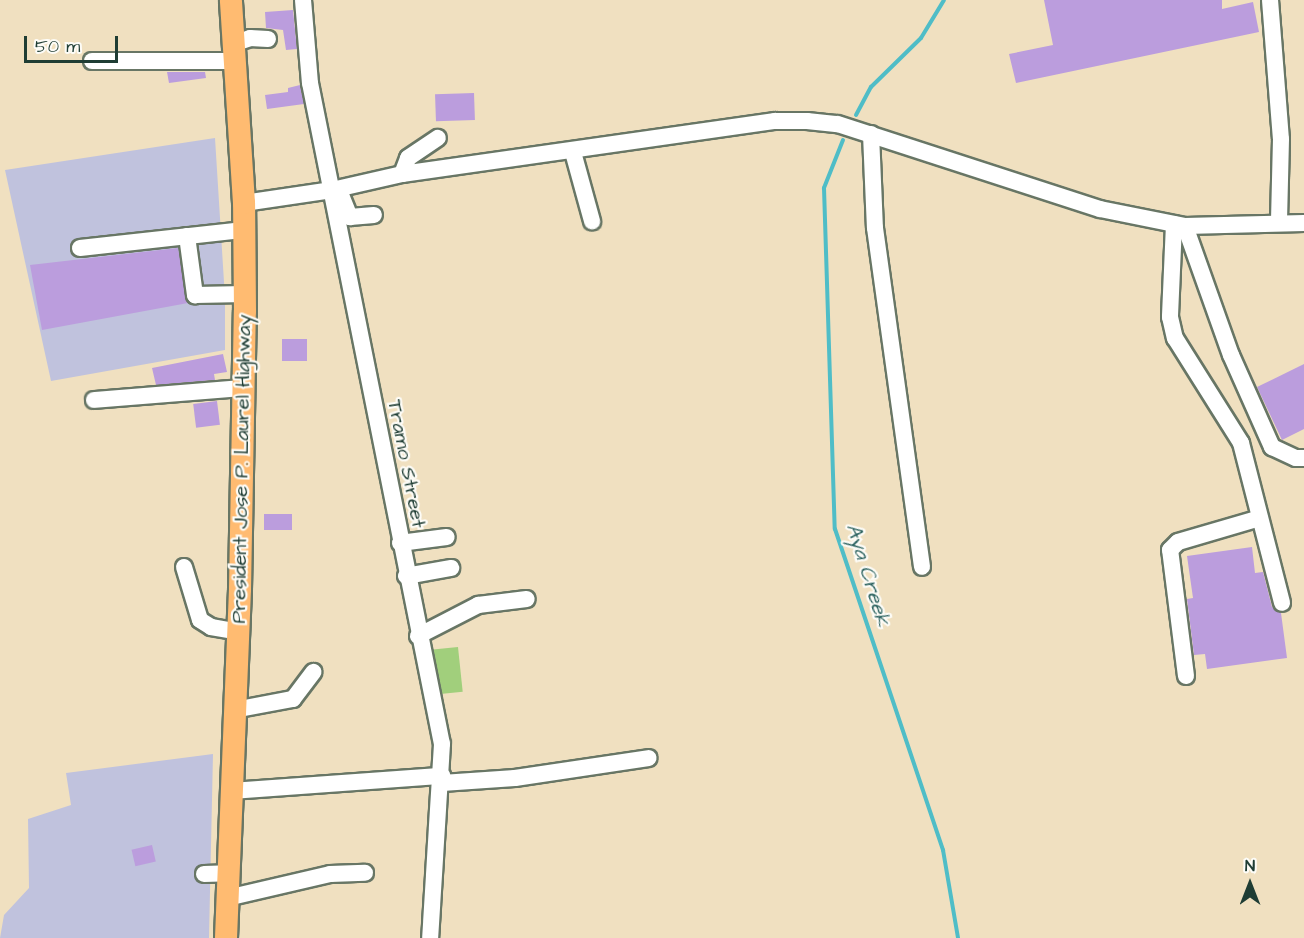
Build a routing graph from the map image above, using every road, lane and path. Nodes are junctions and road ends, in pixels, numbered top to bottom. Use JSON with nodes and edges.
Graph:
{"nodes":[{"id":1,"x":231,"y":0,"type":"edge"},
{"id":2,"x":303,"y":0,"type":"edge"},
{"id":3,"x":1270,"y":0,"type":"edge"},
{"id":4,"x":268,"y":39,"type":"dead end"},
{"id":5,"x":234,"y":53,"type":"junction"},
{"id":6,"x":92,"y":61,"type":"dead end"},
{"id":7,"x":871,"y":134,"type":"junction"},
{"id":8,"x":438,"y":138,"type":"dead end"},
{"id":9,"x":573,"y":152,"type":"junction"},
{"id":10,"x":402,"y":174,"type":"junction"},
{"id":11,"x":335,"y":189,"type":"junction"},
{"id":12,"x":243,"y":202,"type":"junction"},
{"id":13,"x":374,"y":215,"type":"dead end"},
{"id":14,"x":592,"y":221,"type":"dead end"},
{"id":15,"x":1280,"y":221,"type":"junction"},
{"id":16,"x":1304,"y":223,"type":"edge"},
{"id":17,"x":1180,"y":225,"type":"junction"},
{"id":18,"x":244,"y":230,"type":"junction"},
{"id":19,"x":187,"y":236,"type":"junction"},
{"id":20,"x":80,"y":248,"type":"dead end"},
{"id":21,"x":245,"y":294,"type":"junction"},
{"id":22,"x":244,"y":388,"type":"junction"},
{"id":23,"x":94,"y":400,"type":"dead end"},
{"id":24,"x":1304,"y":458,"type":"edge"},
{"id":25,"x":1260,"y":518,"type":"junction"},
{"id":26,"x":447,"y":537,"type":"dead end"},
{"id":27,"x":400,"y":543,"type":"junction"},
{"id":28,"x":184,"y":567,"type":"dead end"},
{"id":29,"x":921,"y":567,"type":"dead end"},
{"id":30,"x":451,"y":568,"type":"dead end"},
{"id":31,"x":406,"y":576,"type":"junction"},
{"id":32,"x":527,"y":598,"type":"dead end"},
{"id":33,"x":1282,"y":603,"type":"dead end"},
{"id":34,"x":238,"y":632,"type":"junction"},
{"id":35,"x":418,"y":636,"type":"junction"},
{"id":36,"x":313,"y":672,"type":"dead end"},
{"id":37,"x":1186,"y":676,"type":"dead end"},
{"id":38,"x":234,"y":710,"type":"junction"},
{"id":39,"x":649,"y":758,"type":"dead end"},
{"id":40,"x":442,"y":779,"type":"junction"},
{"id":41,"x":231,"y":791,"type":"junction"},
{"id":42,"x":228,"y":873,"type":"junction"},
{"id":43,"x":364,"y":873,"type":"dead end"},
{"id":44,"x":204,"y":874,"type":"dead end"},
{"id":45,"x":228,"y":898,"type":"junction"},
{"id":46,"x":226,"y":938,"type":"edge"},
{"id":47,"x":430,"y":938,"type":"edge"}],
"edges":[{"from":1,"to":5,"type":"highway","name":"President Jose P. Laurel Highway"},
{"from":2,"to":11,"type":"street","name":"Tramo Street"},
{"from":3,"to":15,"type":"street"},
{"from":4,"to":5,"type":"street"},
{"from":5,"to":6,"type":"street"},
{"from":5,"to":12,"type":"highway","name":"President Jose P. Laurel Highway"},
{"from":7,"to":9,"type":"street"},
{"from":7,"to":17,"type":"street"},
{"from":7,"to":29,"type":"street"},
{"from":8,"to":10,"type":"street"},
{"from":9,"to":10,"type":"street"},
{"from":9,"to":14,"type":"street"},
{"from":10,"to":11,"type":"street"},
{"from":11,"to":12,"type":"street"},
{"from":11,"to":13,"type":"street"},
{"from":11,"to":27,"type":"street","name":"Tramo Street"},
{"from":12,"to":18,"type":"highway","name":"President Jose P. Laurel Highway"},
{"from":15,"to":16,"type":"street"},
{"from":15,"to":17,"type":"street"},
{"from":17,"to":24,"type":"street"},
{"from":17,"to":25,"type":"street"},
{"from":18,"to":19,"type":"street"},
{"from":18,"to":21,"type":"highway","name":"President Jose P. Laurel Highway"},
{"from":19,"to":20,"type":"street"},
{"from":19,"to":21,"type":"street"},
{"from":21,"to":22,"type":"highway","name":"President Jose P. Laurel Highway"},
{"from":22,"to":23,"type":"street"},
{"from":22,"to":34,"type":"highway","name":"President Jose P. Laurel Highway"},
{"from":25,"to":33,"type":"street"},
{"from":25,"to":37,"type":"street"},
{"from":26,"to":27,"type":"street"},
{"from":27,"to":31,"type":"street","name":"Tramo Street"},
{"from":28,"to":34,"type":"street"},
{"from":30,"to":31,"type":"street"},
{"from":31,"to":35,"type":"street","name":"Tramo Street"},
{"from":32,"to":35,"type":"street"},
{"from":34,"to":38,"type":"highway","name":"President Jose P. Laurel Highway"},
{"from":35,"to":40,"type":"street","name":"Tramo Street"},
{"from":36,"to":38,"type":"street"},
{"from":38,"to":41,"type":"highway","name":"President Jose P. Laurel Highway"},
{"from":39,"to":40,"type":"street"},
{"from":40,"to":41,"type":"street"},
{"from":40,"to":47,"type":"street","name":"Tramo Street"},
{"from":41,"to":42,"type":"highway","name":"President Jose P. Laurel Highway"},
{"from":42,"to":44,"type":"street"},
{"from":42,"to":45,"type":"highway","name":"President Jose P. Laurel Highway"},
{"from":43,"to":45,"type":"street"},
{"from":45,"to":46,"type":"highway","name":"President Jose P. Laurel Highway"}]}
